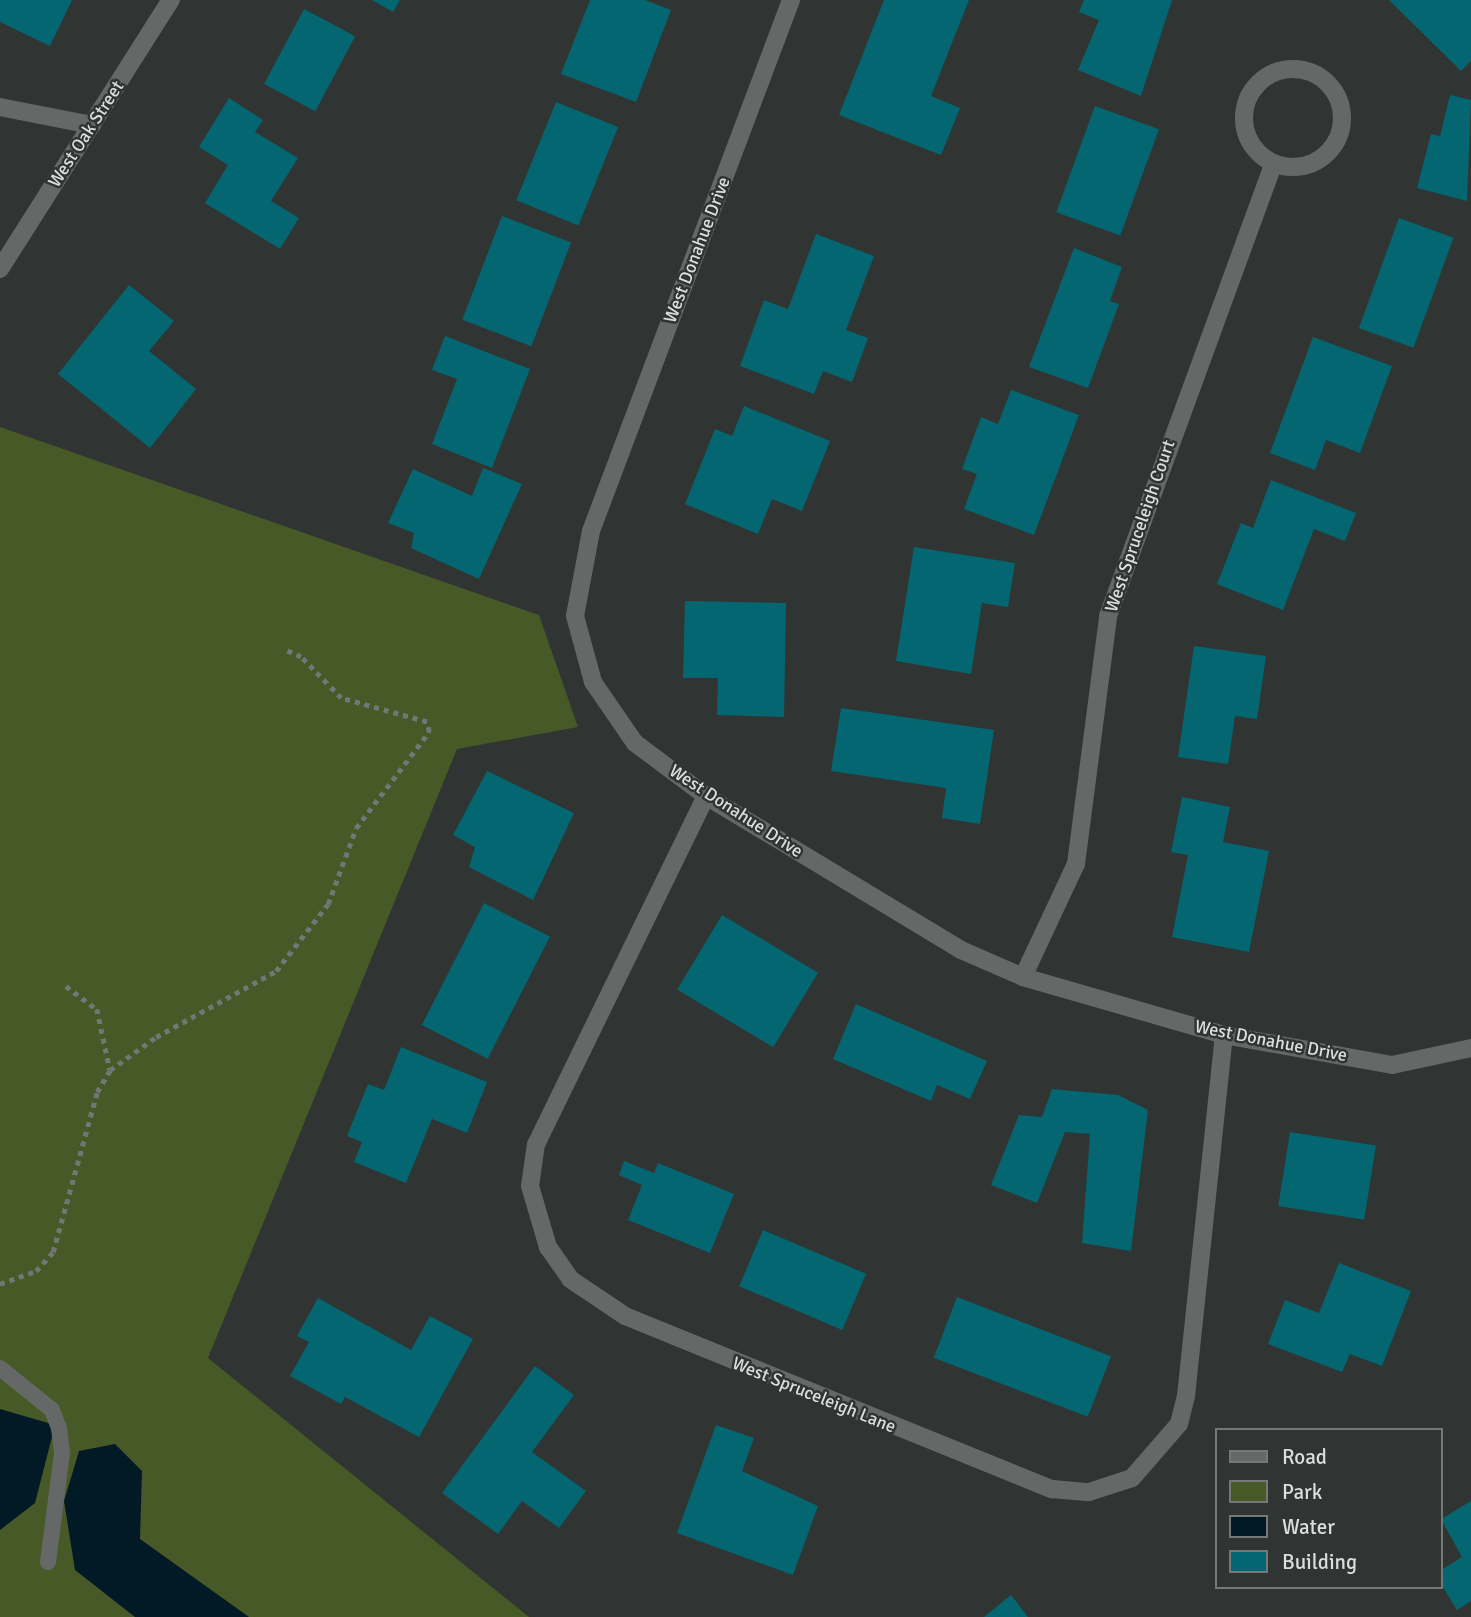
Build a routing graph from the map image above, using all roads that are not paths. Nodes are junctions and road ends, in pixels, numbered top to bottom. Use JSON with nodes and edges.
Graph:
{"nodes":[{"id":1,"x":171,"y":0,"type":"edge"},
{"id":2,"x":791,"y":0,"type":"edge"},
{"id":3,"x":0,"y":107,"type":"edge"},
{"id":4,"x":92,"y":125,"type":"junction"},
{"id":5,"x":1273,"y":164,"type":"junction"},
{"id":6,"x":0,"y":269,"type":"edge"},
{"id":7,"x":706,"y":796,"type":"junction"},
{"id":8,"x":1023,"y":977,"type":"junction"},
{"id":9,"x":1224,"y":1035,"type":"junction"},
{"id":10,"x":1471,"y":1048,"type":"edge"},
{"id":11,"x":0,"y":1368,"type":"edge"},
{"id":12,"x":48,"y":1562,"type":"dead end"}],
"edges":[{"from":1,"to":4,"type":"street","name":"West Oak Street"},
{"from":2,"to":7,"type":"street","name":"West Donahue Drive"},
{"from":3,"to":4,"type":"street"},
{"from":4,"to":6,"type":"street","name":"West Oak Street"},
{"from":5,"to":5,"type":"street"},
{"from":5,"to":8,"type":"street","name":"West Spruceleigh Court"},
{"from":7,"to":8,"type":"street","name":"West Donahue Drive"},
{"from":7,"to":9,"type":"street","name":"West Spruceleigh Lane"},
{"from":8,"to":9,"type":"street","name":"West Donahue Drive"},
{"from":9,"to":10,"type":"street","name":"West Donahue Drive"},
{"from":11,"to":12,"type":"lane"}]}
